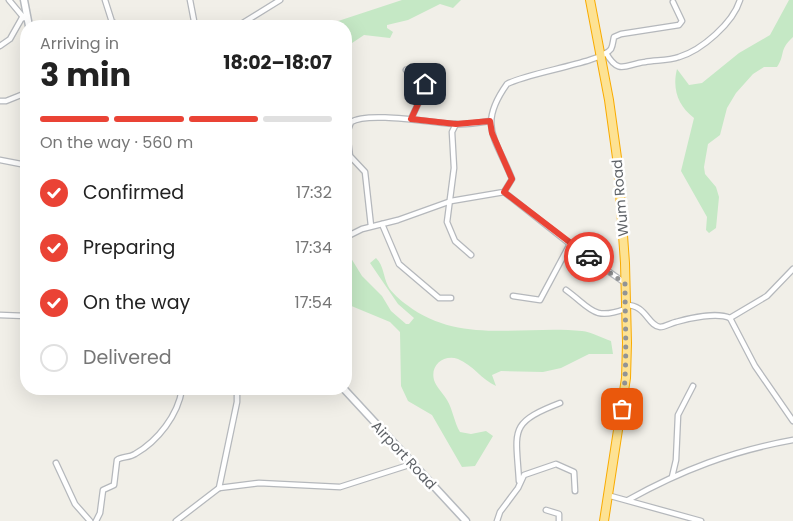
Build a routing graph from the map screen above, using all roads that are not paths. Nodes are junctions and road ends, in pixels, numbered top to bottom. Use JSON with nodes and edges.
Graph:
{"nodes":[{"id":1,"x":9,"y":0,"type":"edge"},
{"id":2,"x":24,"y":0,"type":"edge"},
{"id":3,"x":105,"y":0,"type":"edge"},
{"id":4,"x":190,"y":0,"type":"edge"},
{"id":5,"x":280,"y":0,"type":"edge"},
{"id":6,"x":590,"y":0,"type":"edge"},
{"id":7,"x":740,"y":0,"type":"edge"},
{"id":8,"x":674,"y":2,"type":"dead end"},
{"id":9,"x":23,"y":16,"type":"junction"},
{"id":10,"x":21,"y":20,"type":"edge"},
{"id":11,"x":25,"y":20,"type":"edge"},
{"id":12,"x":28,"y":20,"type":"edge"},
{"id":13,"x":111,"y":20,"type":"edge"},
{"id":14,"x":194,"y":20,"type":"edge"},
{"id":15,"x":248,"y":20,"type":"edge"},
{"id":16,"x":20,"y":21,"type":"edge"},
{"id":17,"x":0,"y":46,"type":"edge"},
{"id":18,"x":603,"y":55,"type":"junction"},
{"id":19,"x":406,"y":70,"type":"dead end"},
{"id":20,"x":20,"y":95,"type":"edge"},
{"id":21,"x":0,"y":101,"type":"edge"},
{"id":22,"x":411,"y":119,"type":"junction"},
{"id":23,"x":490,"y":121,"type":"junction"},
{"id":24,"x":352,"y":123,"type":"edge"},
{"id":25,"x":456,"y":124,"type":"junction"},
{"id":26,"x":352,"y":158,"type":"edge"},
{"id":27,"x":0,"y":160,"type":"edge"},
{"id":28,"x":20,"y":164,"type":"edge"},
{"id":29,"x":504,"y":192,"type":"junction"},
{"id":30,"x":451,"y":201,"type":"junction"},
{"id":31,"x":382,"y":224,"type":"junction"},
{"id":32,"x":371,"y":226,"type":"junction"},
{"id":33,"x":352,"y":234,"type":"edge"},
{"id":34,"x":570,"y":244,"type":"junction"},
{"id":35,"x":471,"y":255,"type":"dead end"},
{"id":36,"x":793,"y":269,"type":"edge"},
{"id":37,"x":625,"y":284,"type":"junction"},
{"id":38,"x":566,"y":290,"type":"dead end"},
{"id":39,"x":513,"y":296,"type":"dead end"},
{"id":40,"x":451,"y":298,"type":"dead end"},
{"id":41,"x":625,"y":307,"type":"junction"},
{"id":42,"x":0,"y":316,"type":"edge"},
{"id":43,"x":20,"y":316,"type":"edge"},
{"id":44,"x":730,"y":318,"type":"junction"},
{"id":45,"x":693,"y":386,"type":"dead end"},
{"id":46,"x":181,"y":395,"type":"edge"},
{"id":47,"x":237,"y":395,"type":"edge"},
{"id":48,"x":349,"y":395,"type":"edge"},
{"id":49,"x":560,"y":403,"type":"dead end"},
{"id":50,"x":793,"y":421,"type":"edge"},
{"id":51,"x":793,"y":440,"type":"edge"},
{"id":52,"x":56,"y":463,"type":"dead end"},
{"id":53,"x":412,"y":464,"type":"junction"},
{"id":54,"x":672,"y":477,"type":"junction"},
{"id":55,"x":519,"y":485,"type":"junction"},
{"id":56,"x":219,"y":488,"type":"junction"},
{"id":57,"x":575,"y":491,"type":"dead end"},
{"id":58,"x":607,"y":495,"type":"junction"},
{"id":59,"x":628,"y":500,"type":"junction"},
{"id":60,"x":546,"y":510,"type":"dead end"},
{"id":61,"x":603,"y":519,"type":"edge"},
{"id":62,"x":90,"y":521,"type":"edge"},
{"id":63,"x":96,"y":521,"type":"edge"},
{"id":64,"x":176,"y":521,"type":"edge"},
{"id":65,"x":466,"y":521,"type":"edge"},
{"id":66,"x":497,"y":521,"type":"edge"},
{"id":67,"x":560,"y":521,"type":"edge"},
{"id":68,"x":701,"y":521,"type":"edge"}],
"edges":[{"from":1,"to":9,"type":"street"},
{"from":2,"to":12,"type":"main road"},
{"from":3,"to":13,"type":"street"},
{"from":4,"to":14,"type":"street"},
{"from":5,"to":15,"type":"street"},
{"from":6,"to":18,"type":"highway","name":"Wum Road"},
{"from":7,"to":18,"type":"street"},
{"from":8,"to":18,"type":"street"},
{"from":9,"to":10,"type":"street"},
{"from":9,"to":11,"type":"street"},
{"from":16,"to":17,"type":"street"},
{"from":18,"to":23,"type":"street"},
{"from":18,"to":37,"type":"highway","name":"Wum Road"},
{"from":19,"to":22,"type":"street"},
{"from":20,"to":21,"type":"street"},
{"from":22,"to":24,"type":"street"},
{"from":22,"to":25,"type":"street"},
{"from":23,"to":25,"type":"street"},
{"from":23,"to":29,"type":"street"},
{"from":25,"to":30,"type":"street"},
{"from":26,"to":32,"type":"street"},
{"from":27,"to":28,"type":"street"},
{"from":29,"to":30,"type":"street"},
{"from":29,"to":34,"type":"street"},
{"from":30,"to":31,"type":"street"},
{"from":30,"to":35,"type":"street"},
{"from":31,"to":32,"type":"street"},
{"from":31,"to":40,"type":"street"},
{"from":32,"to":33,"type":"street"},
{"from":34,"to":37,"type":"street"},
{"from":34,"to":39,"type":"street"},
{"from":36,"to":44,"type":"street"},
{"from":37,"to":41,"type":"highway","name":"Wum Road"},
{"from":38,"to":41,"type":"street"},
{"from":41,"to":44,"type":"street"},
{"from":41,"to":58,"type":"highway","name":"Wum Road"},
{"from":42,"to":43,"type":"street"},
{"from":44,"to":50,"type":"street"},
{"from":45,"to":54,"type":"street"},
{"from":46,"to":63,"type":"street"},
{"from":47,"to":56,"type":"street"},
{"from":48,"to":53,"type":"main road","name":"Airport Road"},
{"from":49,"to":55,"type":"street"},
{"from":51,"to":54,"type":"street"},
{"from":52,"to":62,"type":"street"},
{"from":53,"to":56,"type":"street"},
{"from":53,"to":65,"type":"main road","name":"Airport Road"},
{"from":54,"to":59,"type":"street"},
{"from":55,"to":57,"type":"street"},
{"from":55,"to":66,"type":"street"},
{"from":56,"to":64,"type":"street"},
{"from":58,"to":59,"type":"street"},
{"from":58,"to":61,"type":"highway","name":"Wum Road"},
{"from":59,"to":68,"type":"street"},
{"from":60,"to":67,"type":"street"}]}
